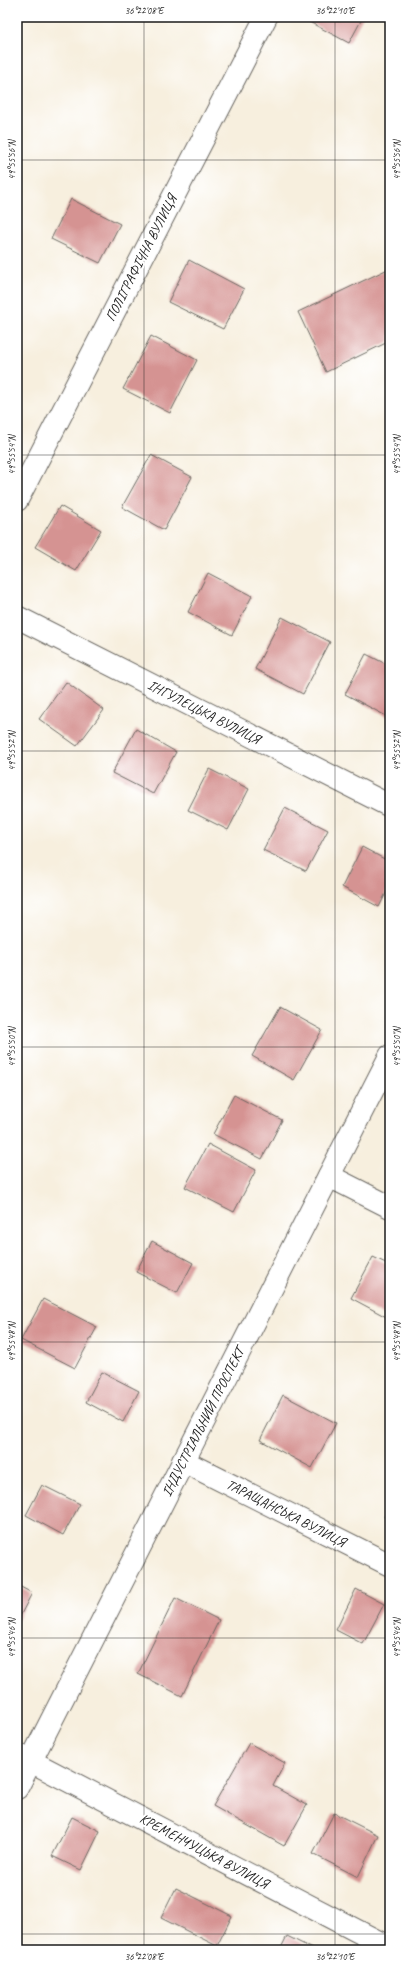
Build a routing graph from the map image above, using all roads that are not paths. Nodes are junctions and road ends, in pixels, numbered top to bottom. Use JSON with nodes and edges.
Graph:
{"nodes":[{"id":1,"x":266,"y":17,"type":"edge"},
{"id":2,"x":17,"y":500,"type":"edge"},
{"id":3,"x":17,"y":617,"type":"edge"},
{"id":4,"x":390,"y":806,"type":"edge"},
{"id":5,"x":390,"y":1056,"type":"edge"},
{"id":6,"x":329,"y":1176,"type":"junction"},
{"id":7,"x":390,"y":1207,"type":"edge"},
{"id":8,"x":183,"y":1462,"type":"junction"},
{"id":9,"x":390,"y":1566,"type":"edge"},
{"id":10,"x":24,"y":1757,"type":"edge"},
{"id":11,"x":17,"y":1788,"type":"edge"},
{"id":12,"x":390,"y":1948,"type":"edge"}],
"edges":[{"from":1,"to":2,"type":"street","name":"ПОЛІГРАФІЧНА ВУЛИЦЯ"},
{"from":3,"to":4,"type":"street","name":"ІНГУЛЕЦЬКА ВУЛИЦЯ"},
{"from":5,"to":6,"type":"street","name":"ІНДУСТРІАЛЬНИЙ ПРОСПЕКТ"},
{"from":6,"to":7,"type":"street"},
{"from":6,"to":8,"type":"street","name":"ІНДУСТРІАЛЬНИЙ ПРОСПЕКТ"},
{"from":8,"to":9,"type":"street","name":"ТАРАЩАНСЬКА ВУЛИЦЯ"},
{"from":8,"to":10,"type":"street","name":"ІНДУСТРІАЛЬНИЙ ПРОСПЕКТ"},
{"from":10,"to":11,"type":"street","name":"ІНДУСТРІАЛЬНИЙ ПРОСПЕКТ"},
{"from":10,"to":12,"type":"street","name":"КРЕМЕНЧУЦЬКА ВУЛИЦЯ"}]}
